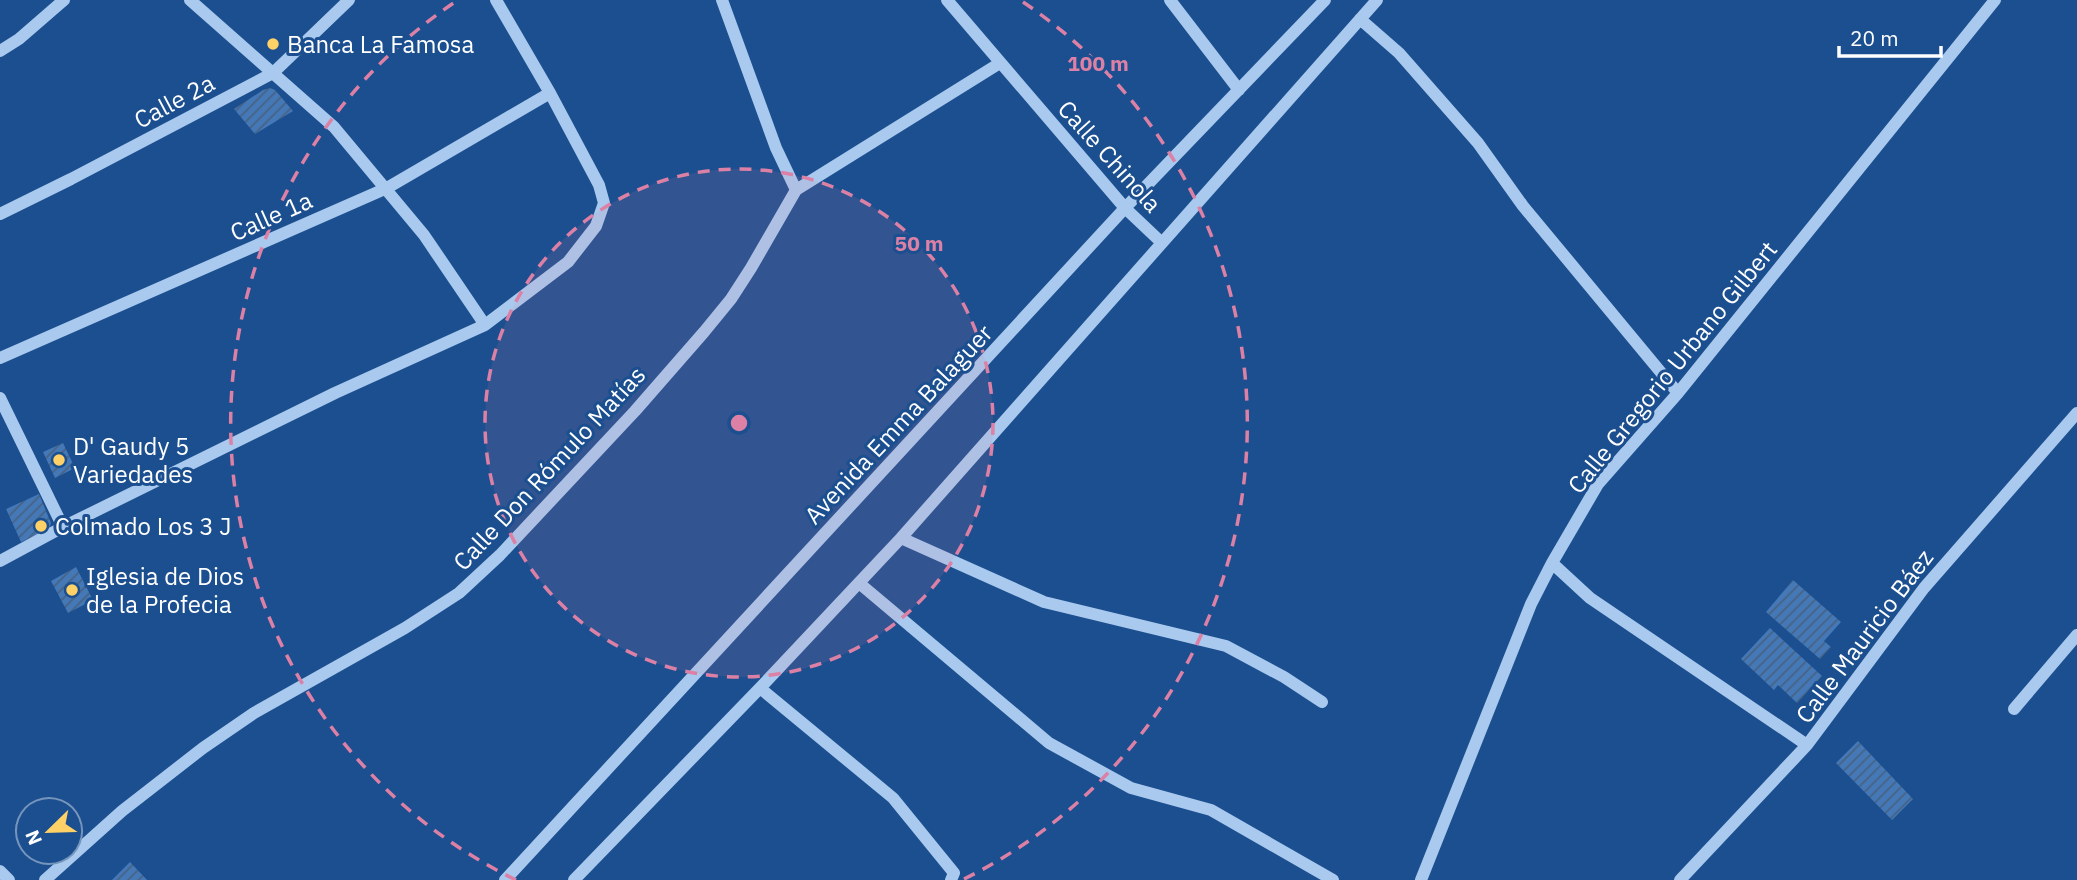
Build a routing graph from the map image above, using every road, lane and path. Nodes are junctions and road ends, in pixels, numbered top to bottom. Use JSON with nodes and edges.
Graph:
{"nodes":[{"id":1,"x":64,"y":0,"type":"edge"},
{"id":2,"x":191,"y":0,"type":"edge"},
{"id":3,"x":349,"y":0,"type":"edge"},
{"id":4,"x":496,"y":0,"type":"edge"},
{"id":5,"x":722,"y":0,"type":"edge"},
{"id":6,"x":947,"y":0,"type":"edge"},
{"id":7,"x":1170,"y":0,"type":"edge"},
{"id":8,"x":1325,"y":0,"type":"edge"},
{"id":9,"x":1377,"y":0,"type":"edge"},
{"id":10,"x":1995,"y":0,"type":"edge"},
{"id":11,"x":1360,"y":19,"type":"junction"},
{"id":12,"x":0,"y":51,"type":"edge"},
{"id":13,"x":1000,"y":63,"type":"junction"},
{"id":14,"x":273,"y":73,"type":"junction"},
{"id":15,"x":1238,"y":90,"type":"junction"},
{"id":16,"x":550,"y":93,"type":"junction"},
{"id":17,"x":387,"y":188,"type":"junction"},
{"id":18,"x":796,"y":190,"type":"junction"},
{"id":19,"x":1125,"y":208,"type":"junction"},
{"id":20,"x":0,"y":214,"type":"edge"},
{"id":21,"x":1162,"y":243,"type":"junction"},
{"id":22,"x":485,"y":325,"type":"junction"},
{"id":23,"x":0,"y":358,"type":"edge"},
{"id":24,"x":1678,"y":393,"type":"junction"},
{"id":25,"x":0,"y":398,"type":"edge"},
{"id":26,"x":2077,"y":413,"type":"edge"},
{"id":27,"x":63,"y":527,"type":"junction"},
{"id":28,"x":901,"y":538,"type":"junction"},
{"id":29,"x":0,"y":561,"type":"edge"},
{"id":30,"x":1552,"y":563,"type":"junction"},
{"id":31,"x":859,"y":583,"type":"junction"},
{"id":32,"x":2077,"y":635,"type":"edge"},
{"id":33,"x":760,"y":688,"type":"junction"},
{"id":34,"x":1322,"y":702,"type":"dead end"},
{"id":35,"x":2014,"y":709,"type":"dead end"},
{"id":36,"x":1807,"y":745,"type":"junction"},
{"id":37,"x":0,"y":871,"type":"edge"},
{"id":38,"x":952,"y":876,"type":"edge"},
{"id":39,"x":9,"y":880,"type":"edge"},
{"id":40,"x":45,"y":880,"type":"edge"},
{"id":41,"x":505,"y":880,"type":"edge"},
{"id":42,"x":574,"y":880,"type":"edge"},
{"id":43,"x":1333,"y":880,"type":"edge"},
{"id":44,"x":1421,"y":880,"type":"edge"},
{"id":45,"x":1681,"y":880,"type":"edge"}],
"edges":[{"from":1,"to":12,"type":"street"},
{"from":2,"to":14,"type":"street"},
{"from":3,"to":14,"type":"street","name":"Calle 2a"},
{"from":4,"to":16,"type":"street"},
{"from":5,"to":18,"type":"street"},
{"from":6,"to":13,"type":"street","name":"Calle Chinola"},
{"from":7,"to":15,"type":"street"},
{"from":8,"to":15,"type":"street","name":"Avenida Emma Balaguer"},
{"from":9,"to":11,"type":"street"},
{"from":10,"to":24,"type":"street","name":"Calle Gregorio Urbano Gilbert"},
{"from":11,"to":21,"type":"street"},
{"from":11,"to":24,"type":"street"},
{"from":13,"to":18,"type":"street","name":"Calle Don Rómulo Matías"},
{"from":13,"to":19,"type":"street","name":"Calle Chinola"},
{"from":14,"to":17,"type":"street"},
{"from":14,"to":20,"type":"street","name":"Calle 2a"},
{"from":15,"to":19,"type":"street","name":"Avenida Emma Balaguer"},
{"from":16,"to":17,"type":"street","name":"Calle 1a"},
{"from":16,"to":22,"type":"street"},
{"from":17,"to":22,"type":"street"},
{"from":17,"to":23,"type":"street","name":"Calle 1a"},
{"from":18,"to":40,"type":"street","name":"Calle Don Rómulo Matías"},
{"from":19,"to":21,"type":"street","name":"Calle Chinola"},
{"from":19,"to":41,"type":"street","name":"Avenida Emma Balaguer"},
{"from":21,"to":28,"type":"street"},
{"from":22,"to":27,"type":"street"},
{"from":24,"to":30,"type":"street","name":"Calle Gregorio Urbano Gilbert"},
{"from":25,"to":27,"type":"street"},
{"from":26,"to":36,"type":"street","name":"Calle Mauricio Báez"},
{"from":27,"to":29,"type":"street"},
{"from":28,"to":31,"type":"street"},
{"from":28,"to":34,"type":"street"},
{"from":30,"to":36,"type":"street"},
{"from":30,"to":44,"type":"street","name":"Calle Gregorio Urbano Gilbert"},
{"from":31,"to":33,"type":"street"},
{"from":31,"to":43,"type":"street"},
{"from":32,"to":35,"type":"street"},
{"from":33,"to":38,"type":"street"},
{"from":33,"to":42,"type":"street"},
{"from":36,"to":45,"type":"street","name":"Calle Mauricio Báez"},
{"from":37,"to":39,"type":"street"}]}
